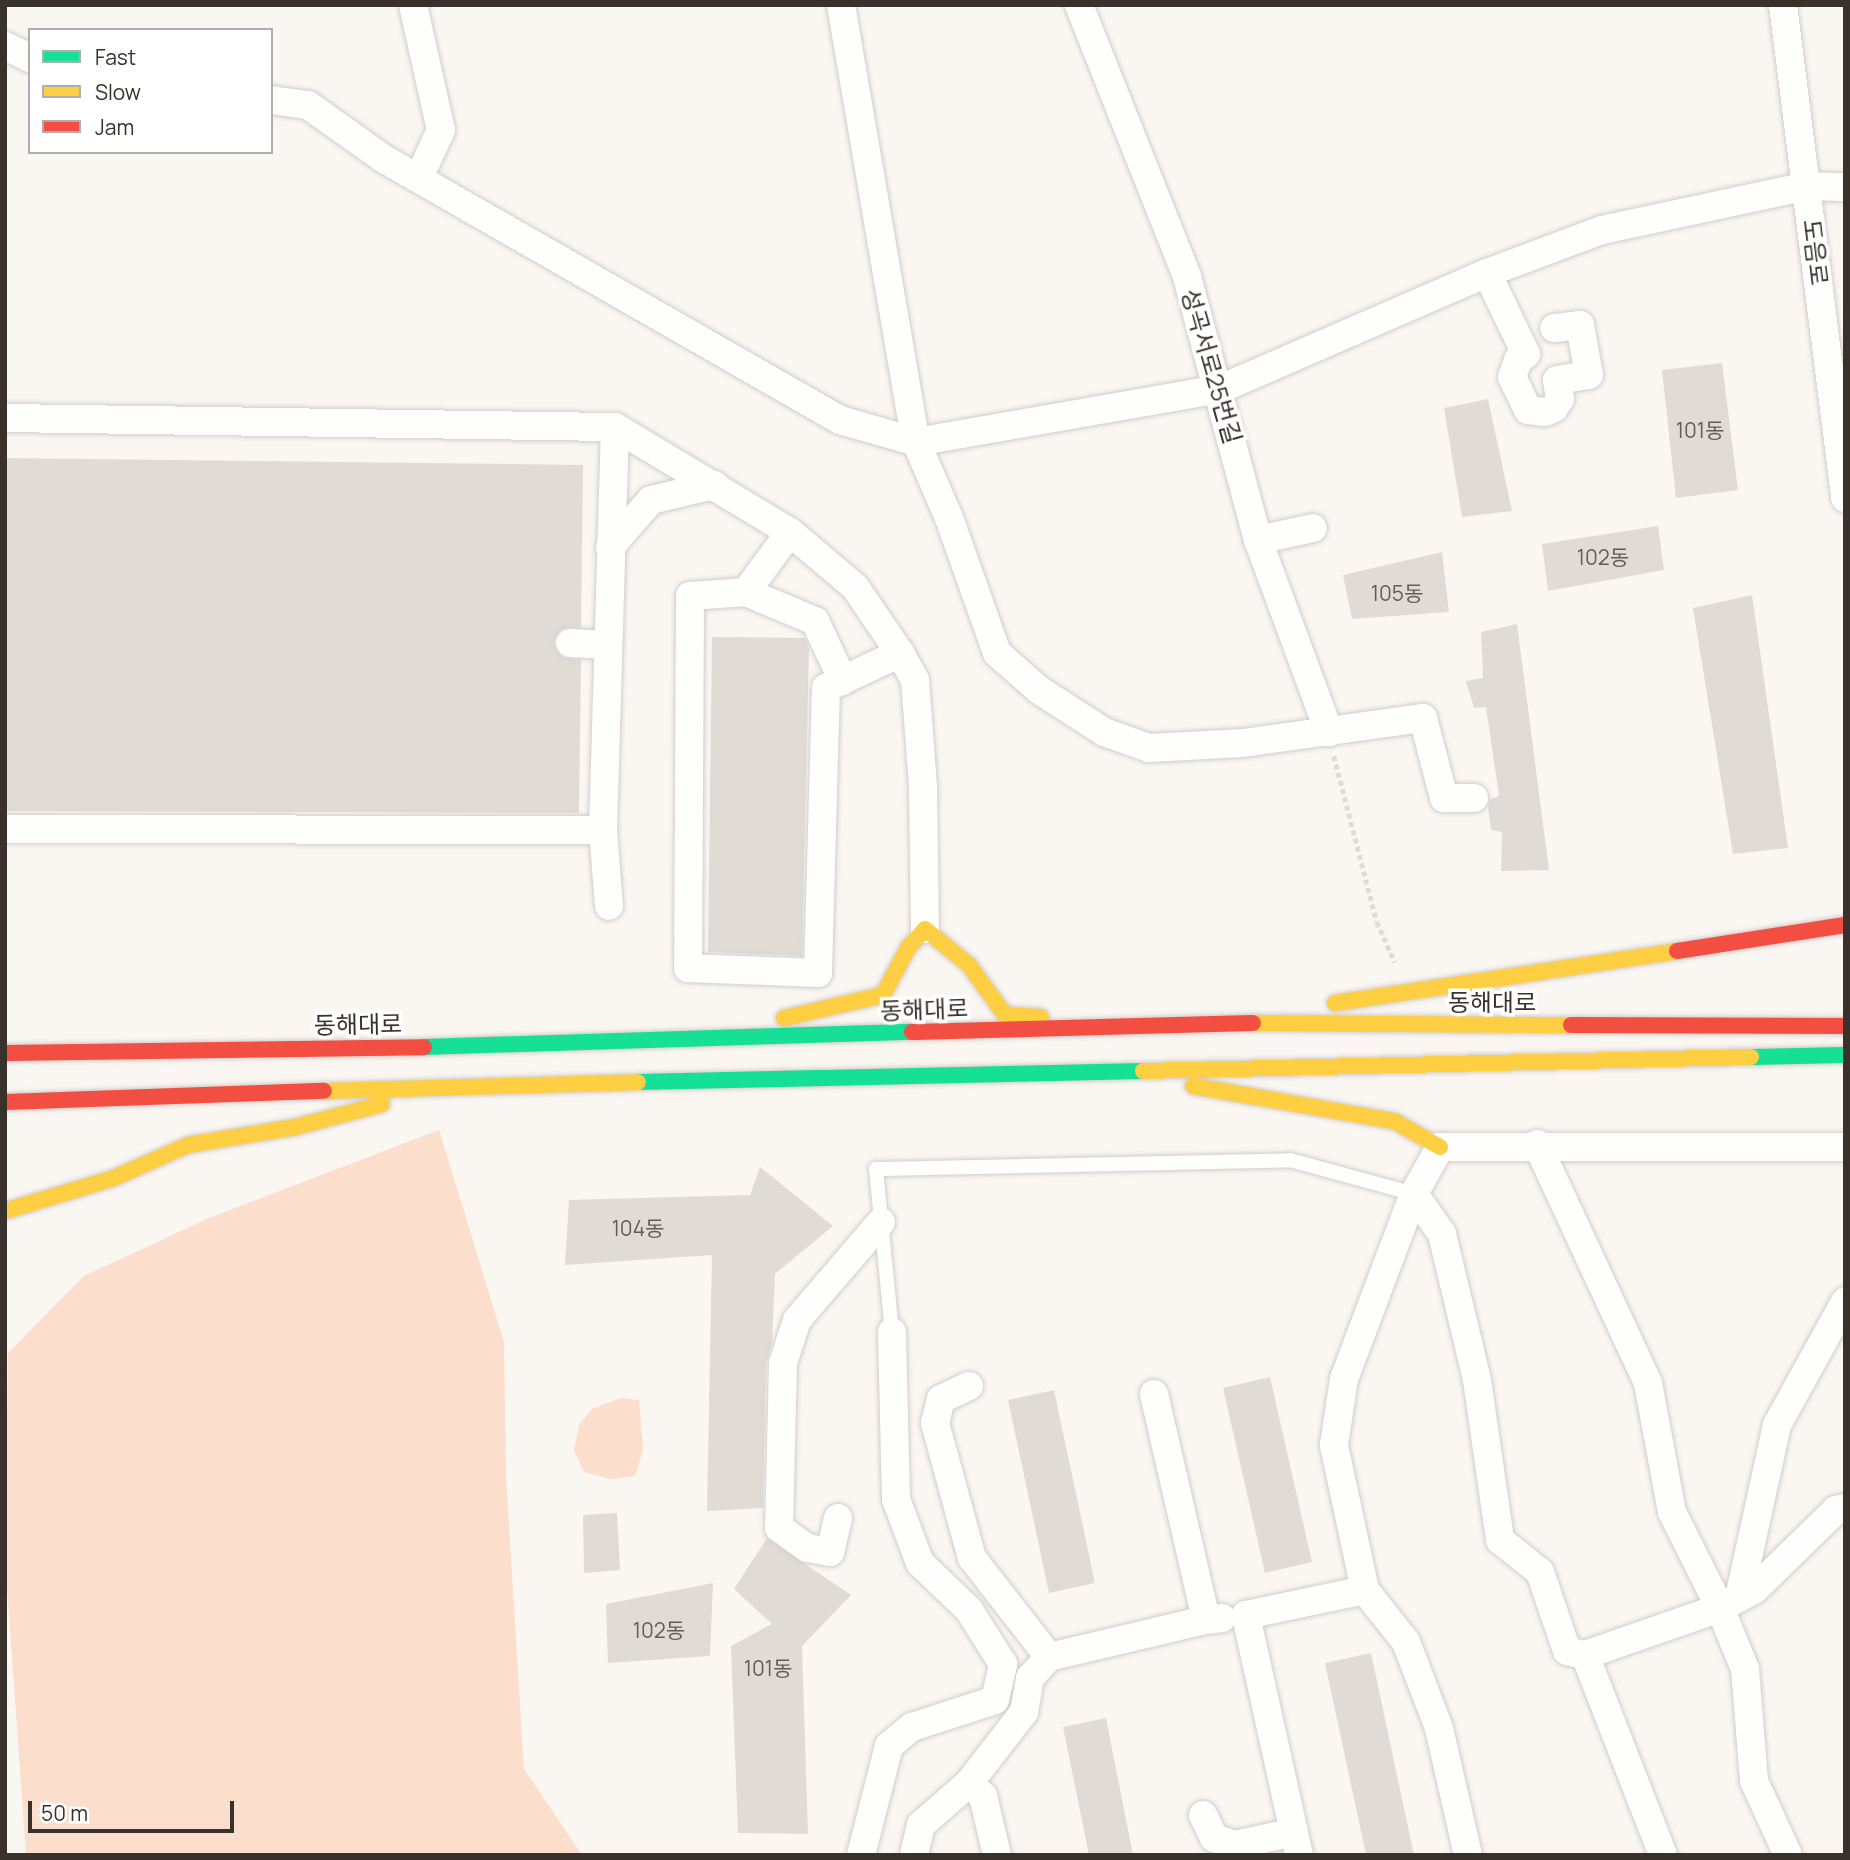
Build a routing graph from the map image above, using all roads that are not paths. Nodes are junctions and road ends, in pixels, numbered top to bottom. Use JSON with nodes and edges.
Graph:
{"nodes":[{"id":1,"x":414,"y":5,"type":"edge"},
{"id":2,"x":841,"y":5,"type":"edge"},
{"id":3,"x":1079,"y":5,"type":"edge"},
{"id":4,"x":1783,"y":5,"type":"edge"},
{"id":5,"x":5,"y":46,"type":"edge"},
{"id":6,"x":28,"y":57,"type":"edge"},
{"id":7,"x":273,"y":100,"type":"edge"},
{"id":8,"x":420,"y":175,"type":"junction"},
{"id":9,"x":1807,"y":186,"type":"junction"},
{"id":10,"x":1845,"y":187,"type":"edge"},
{"id":11,"x":1486,"y":273,"type":"junction"},
{"id":12,"x":1554,"y":328,"type":"dead end"},
{"id":13,"x":1526,"y":354,"type":"junction"},
{"id":14,"x":1557,"y":380,"type":"junction"},
{"id":15,"x":1220,"y":389,"type":"junction"},
{"id":16,"x":5,"y":418,"type":"edge"},
{"id":17,"x":615,"y":426,"type":"junction"},
{"id":18,"x":916,"y":442,"type":"junction"},
{"id":19,"x":713,"y":485,"type":"junction"},
{"id":20,"x":1845,"y":498,"type":"edge"},
{"id":21,"x":1313,"y":528,"type":"dead end"},
{"id":22,"x":790,"y":532,"type":"junction"},
{"id":23,"x":1258,"y":540,"type":"junction"},
{"id":24,"x":610,"y":547,"type":"junction"},
{"id":25,"x":746,"y":592,"type":"junction"},
{"id":26,"x":570,"y":643,"type":"dead end"},
{"id":27,"x":608,"y":645,"type":"junction"},
{"id":28,"x":900,"y":653,"type":"junction"},
{"id":29,"x":843,"y":681,"type":"junction"},
{"id":30,"x":1328,"y":732,"type":"junction"},
{"id":31,"x":1474,"y":798,"type":"dead end"},
{"id":32,"x":5,"y":829,"type":"edge"},
{"id":33,"x":603,"y":830,"type":"junction"},
{"id":34,"x":610,"y":906,"type":"dead end"},
{"id":35,"x":1845,"y":925,"type":"edge"},
{"id":36,"x":925,"y":929,"type":"junction"},
{"id":37,"x":1167,"y":1023,"type":"junction"},
{"id":38,"x":1845,"y":1026,"type":"edge"},
{"id":39,"x":691,"y":1038,"type":"junction"},
{"id":40,"x":5,"y":1053,"type":"edge"},
{"id":41,"x":1845,"y":1055,"type":"edge"},
{"id":42,"x":1108,"y":1070,"type":"junction"},
{"id":43,"x":451,"y":1086,"type":"junction"},
{"id":44,"x":5,"y":1102,"type":"edge"},
{"id":45,"x":1537,"y":1144,"type":"junction"},
{"id":46,"x":1440,"y":1147,"type":"junction"},
{"id":47,"x":1845,"y":1147,"type":"edge"},
{"id":48,"x":1414,"y":1194,"type":"junction"},
{"id":49,"x":5,"y":1211,"type":"edge"},
{"id":50,"x":881,"y":1222,"type":"junction"},
{"id":51,"x":1845,"y":1302,"type":"edge"},
{"id":52,"x":892,"y":1332,"type":"joint"},
{"id":53,"x":970,"y":1386,"type":"dead end"},
{"id":54,"x":1154,"y":1394,"type":"dead end"},
{"id":55,"x":1845,"y":1508,"type":"edge"},
{"id":56,"x":838,"y":1518,"type":"dead end"},
{"id":57,"x":1364,"y":1590,"type":"junction"},
{"id":58,"x":1730,"y":1603,"type":"junction"},
{"id":59,"x":1246,"y":1615,"type":"junction"},
{"id":60,"x":1206,"y":1619,"type":"junction"},
{"id":61,"x":1586,"y":1655,"type":"junction"},
{"id":62,"x":1049,"y":1657,"type":"junction"},
{"id":63,"x":969,"y":1783,"type":"junction"},
{"id":64,"x":1203,"y":1815,"type":"dead end"},
{"id":65,"x":1296,"y":1844,"type":"edge"},
{"id":66,"x":861,"y":1855,"type":"edge"},
{"id":67,"x":914,"y":1855,"type":"edge"},
{"id":68,"x":997,"y":1855,"type":"edge"},
{"id":69,"x":1468,"y":1855,"type":"edge"},
{"id":70,"x":1663,"y":1855,"type":"edge"},
{"id":71,"x":1788,"y":1855,"type":"edge"}],
"edges":[{"from":1,"to":8,"type":"street"},
{"from":2,"to":18,"type":"street"},
{"from":3,"to":15,"type":"street","name":"성곡서로25번길"},
{"from":4,"to":9,"type":"street","name":"도음로"},
{"from":5,"to":6,"type":"street"},
{"from":7,"to":8,"type":"street"},
{"from":8,"to":18,"type":"street"},
{"from":9,"to":10,"type":"street"},
{"from":9,"to":11,"type":"street"},
{"from":9,"to":20,"type":"street","name":"도음로"},
{"from":11,"to":13,"type":"street"},
{"from":11,"to":15,"type":"street"},
{"from":12,"to":14,"type":"street"},
{"from":13,"to":14,"type":"street"},
{"from":13,"to":14,"type":"street"},
{"from":15,"to":18,"type":"street"},
{"from":15,"to":23,"type":"street","name":"성곡서로25번길"},
{"from":16,"to":17,"type":"street"},
{"from":17,"to":19,"type":"street"},
{"from":17,"to":24,"type":"street"},
{"from":18,"to":30,"type":"street"},
{"from":19,"to":22,"type":"street"},
{"from":19,"to":24,"type":"street"},
{"from":21,"to":23,"type":"street"},
{"from":22,"to":25,"type":"street"},
{"from":22,"to":28,"type":"street"},
{"from":23,"to":30,"type":"street","name":"성곡서로25번길"},
{"from":24,"to":27,"type":"street"},
{"from":25,"to":29,"type":"street"},
{"from":25,"to":29,"type":"street"},
{"from":26,"to":27,"type":"street"},
{"from":27,"to":33,"type":"street"},
{"from":28,"to":29,"type":"street"},
{"from":28,"to":36,"type":"street"},
{"from":30,"to":31,"type":"street"},
{"from":32,"to":33,"type":"street"},
{"from":33,"to":34,"type":"street"},
{"from":35,"to":37,"type":"main road"},
{"from":36,"to":37,"type":"main road"},
{"from":36,"to":39,"type":"main road"},
{"from":37,"to":38,"type":"main road","name":"동해대로"},
{"from":37,"to":39,"type":"main road","name":"동해대로"},
{"from":39,"to":40,"type":"main road","name":"동해대로"},
{"from":41,"to":42,"type":"main road"},
{"from":42,"to":43,"type":"main road"},
{"from":42,"to":46,"type":"main road"},
{"from":43,"to":44,"type":"main road"},
{"from":43,"to":49,"type":"main road"},
{"from":45,"to":46,"type":"street"},
{"from":45,"to":47,"type":"street"},
{"from":45,"to":58,"type":"street"},
{"from":46,"to":48,"type":"street"},
{"from":48,"to":50,"type":"lane"},
{"from":48,"to":57,"type":"street"},
{"from":48,"to":61,"type":"street"},
{"from":50,"to":52,"type":"lane"},
{"from":50,"to":56,"type":"street"},
{"from":51,"to":58,"type":"street"},
{"from":52,"to":66,"type":"street"},
{"from":53,"to":62,"type":"street"},
{"from":54,"to":60,"type":"street"},
{"from":55,"to":58,"type":"street"},
{"from":57,"to":59,"type":"street"},
{"from":57,"to":69,"type":"street"},
{"from":58,"to":61,"type":"street"},
{"from":58,"to":71,"type":"street"},
{"from":59,"to":60,"type":"street"},
{"from":59,"to":65,"type":"street"},
{"from":60,"to":62,"type":"street"},
{"from":61,"to":70,"type":"street"},
{"from":62,"to":63,"type":"street"},
{"from":63,"to":67,"type":"street"},
{"from":63,"to":68,"type":"street"},
{"from":64,"to":65,"type":"street"}]}
